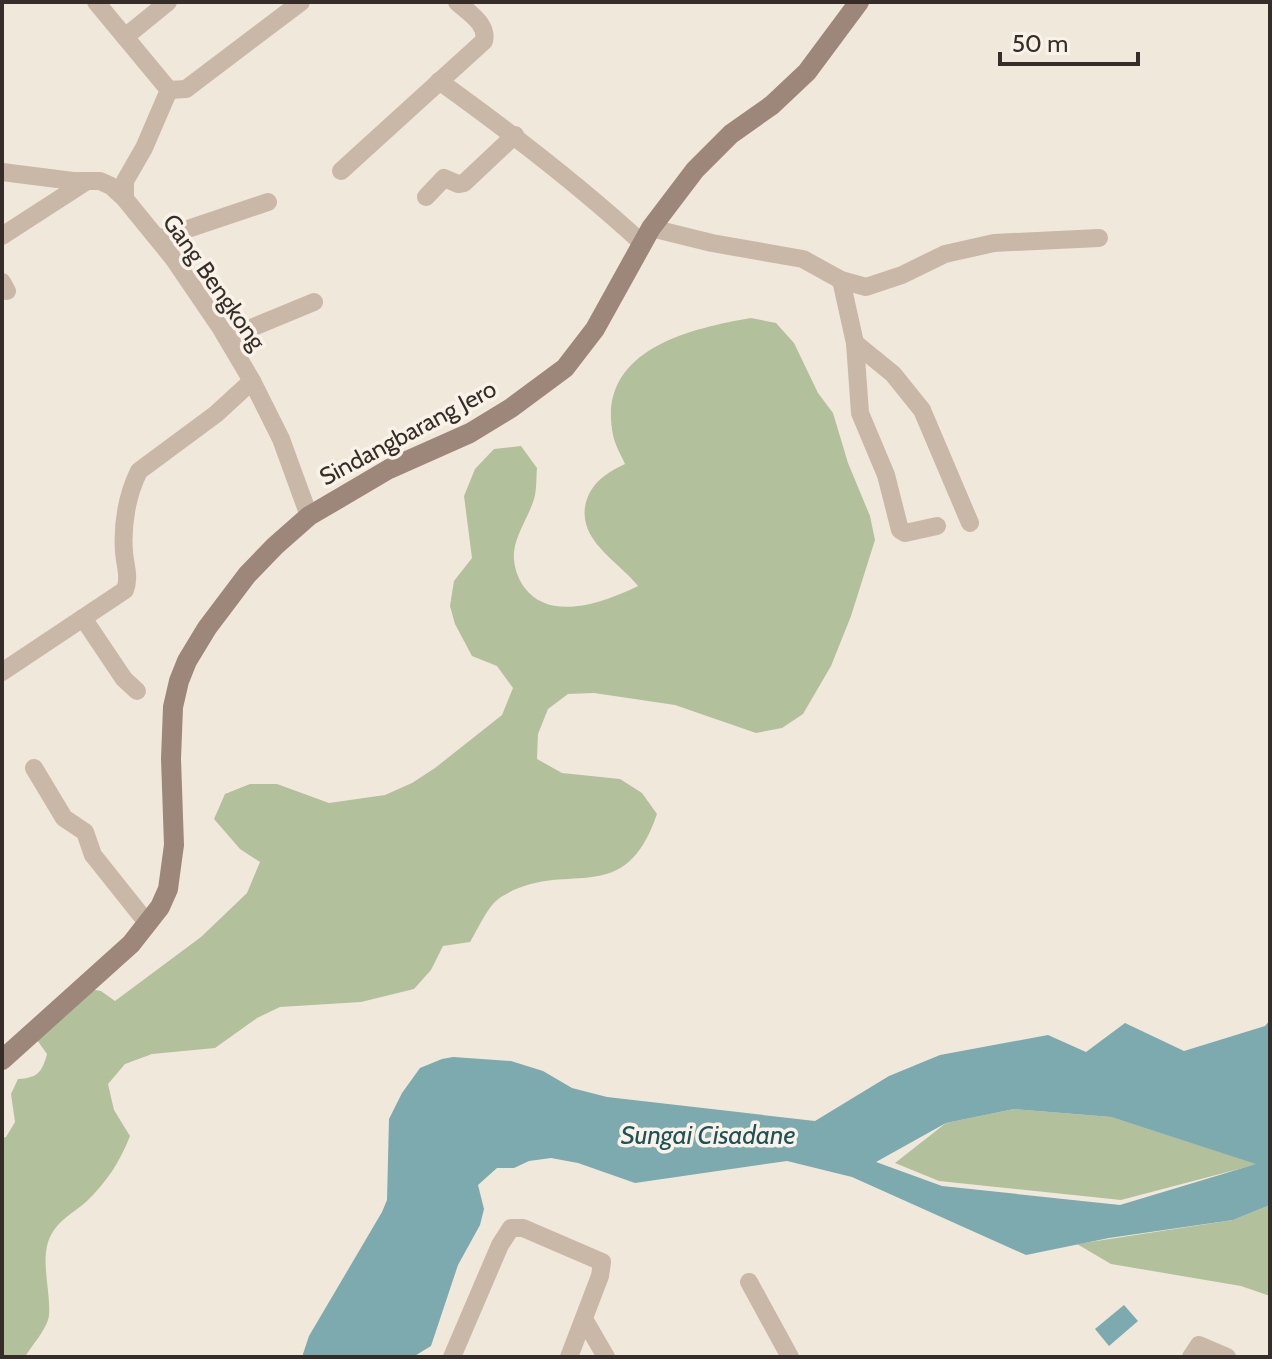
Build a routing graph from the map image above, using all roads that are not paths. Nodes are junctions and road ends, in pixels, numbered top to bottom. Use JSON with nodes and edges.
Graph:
{"nodes":[{"id":1,"x":96,"y":2,"type":"edge"},
{"id":2,"x":168,"y":2,"type":"edge"},
{"id":3,"x":301,"y":2,"type":"edge"},
{"id":4,"x":457,"y":2,"type":"edge"},
{"id":5,"x":859,"y":2,"type":"edge"},
{"id":6,"x":125,"y":37,"type":"junction"},
{"id":7,"x":439,"y":81,"type":"junction"},
{"id":8,"x":169,"y":90,"type":"junction"},
{"id":9,"x":515,"y":135,"type":"junction"},
{"id":10,"x":341,"y":171,"type":"dead end"},
{"id":11,"x":2,"y":172,"type":"edge"},
{"id":12,"x":91,"y":179,"type":"junction"},
{"id":13,"x":426,"y":197,"type":"dead end"},
{"id":14,"x":125,"y":199,"type":"junction"},
{"id":15,"x":268,"y":202,"type":"dead end"},
{"id":16,"x":2,"y":236,"type":"edge"},
{"id":17,"x":646,"y":236,"type":"junction"},
{"id":18,"x":1099,"y":238,"type":"dead end"},
{"id":19,"x":158,"y":239,"type":"junction"},
{"id":20,"x":841,"y":280,"type":"junction"},
{"id":21,"x":314,"y":302,"type":"dead end"},
{"id":22,"x":227,"y":338,"type":"junction"},
{"id":23,"x":855,"y":343,"type":"junction"},
{"id":24,"x":252,"y":381,"type":"junction"},
{"id":25,"x":309,"y":516,"type":"junction"},
{"id":26,"x":970,"y":523,"type":"dead end"},
{"id":27,"x":937,"y":526,"type":"dead end"},
{"id":28,"x":83,"y":618,"type":"junction"},
{"id":29,"x":2,"y":672,"type":"edge"},
{"id":30,"x":137,"y":691,"type":"dead end"},
{"id":31,"x":34,"y":768,"type":"dead end"},
{"id":32,"x":148,"y":924,"type":"junction"},
{"id":33,"x":2,"y":1060,"type":"edge"},
{"id":34,"x":749,"y":1282,"type":"dead end"},
{"id":35,"x":584,"y":1319,"type":"junction"},
{"id":36,"x":452,"y":1357,"type":"edge"},
{"id":37,"x":569,"y":1357,"type":"edge"},
{"id":38,"x":606,"y":1357,"type":"edge"},
{"id":39,"x":790,"y":1357,"type":"edge"},
{"id":40,"x":1191,"y":1357,"type":"edge"},
{"id":41,"x":1227,"y":1357,"type":"edge"}],
"edges":[{"from":1,"to":6,"type":"street"},
{"from":2,"to":6,"type":"street"},
{"from":3,"to":8,"type":"street"},
{"from":4,"to":7,"type":"street"},
{"from":5,"to":17,"type":"street","name":"Sindangbarang Jero"},
{"from":6,"to":8,"type":"street"},
{"from":7,"to":9,"type":"street"},
{"from":7,"to":10,"type":"street"},
{"from":8,"to":14,"type":"street"},
{"from":9,"to":13,"type":"street"},
{"from":9,"to":17,"type":"street"},
{"from":11,"to":12,"type":"street","name":"Gang Bengkong"},
{"from":12,"to":14,"type":"street","name":"Gang Bengkong"},
{"from":12,"to":16,"type":"street"},
{"from":14,"to":19,"type":"street","name":"Gang Bengkong"},
{"from":15,"to":19,"type":"street"},
{"from":17,"to":20,"type":"street"},
{"from":17,"to":25,"type":"street","name":"Sindangbarang Jero"},
{"from":18,"to":20,"type":"street"},
{"from":19,"to":22,"type":"street","name":"Gang Bengkong"},
{"from":20,"to":23,"type":"street"},
{"from":21,"to":22,"type":"street"},
{"from":22,"to":24,"type":"street","name":"Gang Bengkong"},
{"from":23,"to":26,"type":"street"},
{"from":23,"to":27,"type":"street"},
{"from":24,"to":25,"type":"street","name":"Gang Bengkong"},
{"from":24,"to":28,"type":"street"},
{"from":25,"to":32,"type":"street","name":"Sindangbarang Jero"},
{"from":28,"to":29,"type":"street"},
{"from":28,"to":30,"type":"street"},
{"from":31,"to":32,"type":"street"},
{"from":32,"to":33,"type":"street","name":"Sindangbarang Jero"},
{"from":34,"to":39,"type":"street"},
{"from":35,"to":36,"type":"street"},
{"from":35,"to":37,"type":"street"},
{"from":35,"to":38,"type":"street"},
{"from":40,"to":41,"type":"street"}]}
